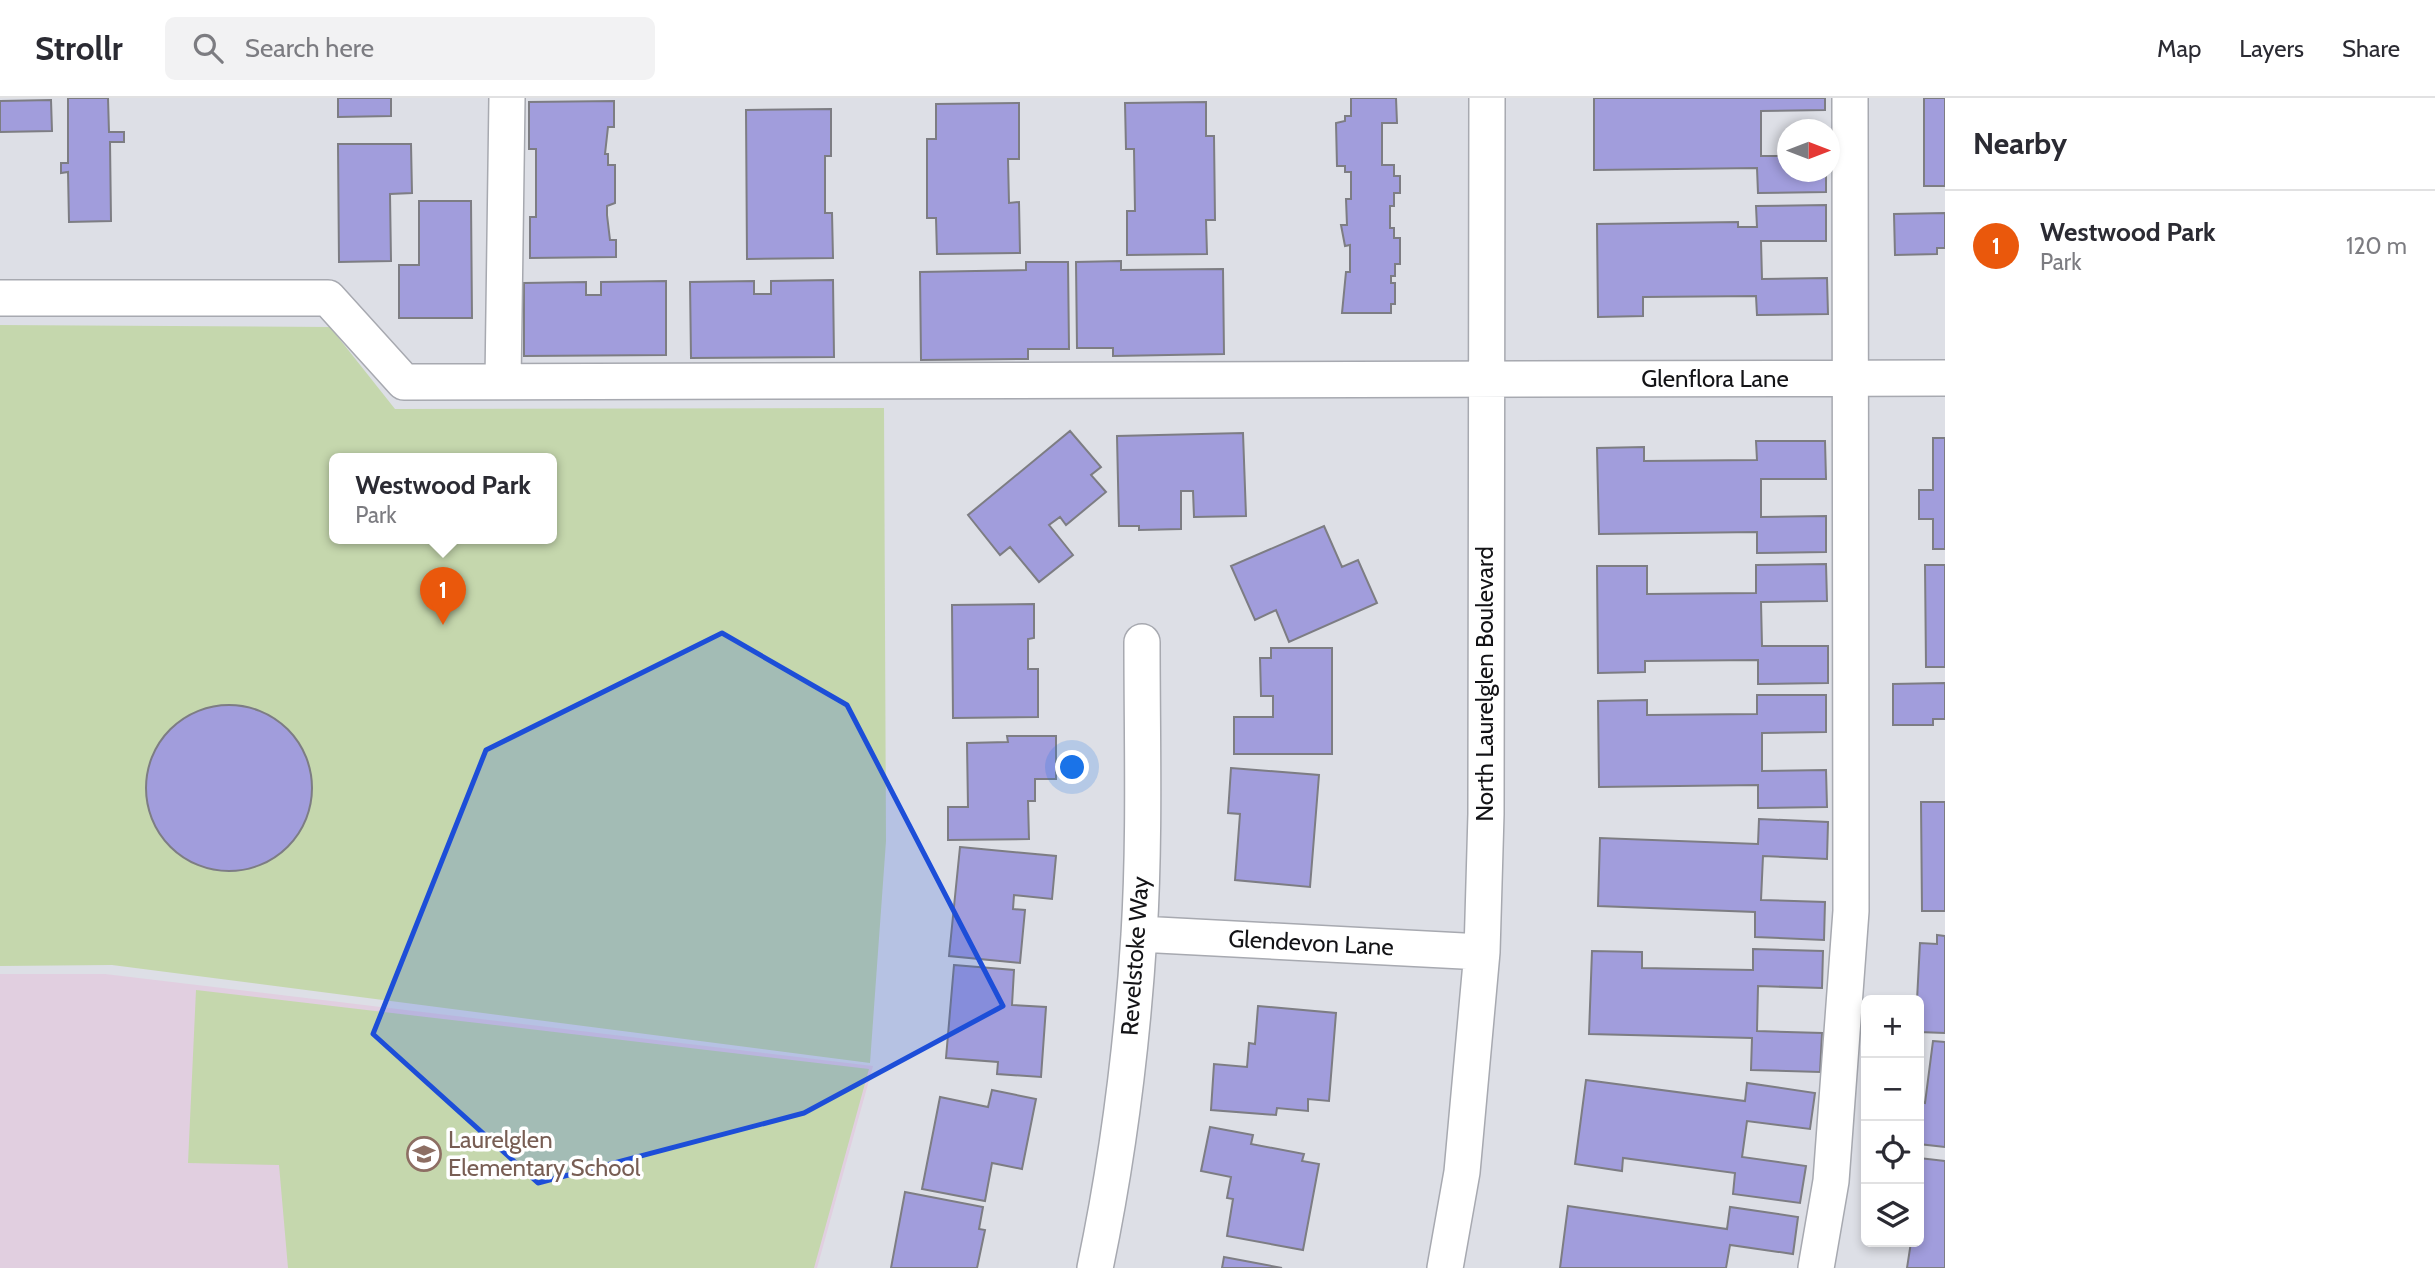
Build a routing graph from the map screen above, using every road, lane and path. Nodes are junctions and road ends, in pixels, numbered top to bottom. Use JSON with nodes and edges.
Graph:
{"nodes":[{"id":1,"x":507,"y":98,"type":"edge"},
{"id":2,"x":1487,"y":98,"type":"edge"},
{"id":3,"x":1850,"y":98,"type":"edge"},
{"id":4,"x":0,"y":298,"type":"edge"},
{"id":5,"x":1850,"y":378,"type":"junction"},
{"id":6,"x":1945,"y":378,"type":"edge"},
{"id":7,"x":1485,"y":379,"type":"junction"},
{"id":8,"x":503,"y":382,"type":"junction"},
{"id":9,"x":1142,"y":642,"type":"dead end"},
{"id":10,"x":1139,"y":934,"type":"junction"},
{"id":11,"x":1482,"y":952,"type":"junction"},
{"id":12,"x":1095,"y":1268,"type":"edge"},
{"id":13,"x":1445,"y":1268,"type":"edge"},
{"id":14,"x":1816,"y":1268,"type":"edge"}],
"edges":[{"from":1,"to":8,"type":"street"},
{"from":2,"to":7,"type":"street","name":"North Laurelglen Boulevard"},
{"from":3,"to":5,"type":"street"},
{"from":4,"to":8,"type":"street","name":"Glenflora Lane"},
{"from":5,"to":6,"type":"street","name":"Glenflora Lane"},
{"from":5,"to":7,"type":"street","name":"Glenflora Lane"},
{"from":5,"to":14,"type":"street"},
{"from":7,"to":8,"type":"street","name":"Glenflora Lane"},
{"from":7,"to":11,"type":"street","name":"North Laurelglen Boulevard"},
{"from":9,"to":10,"type":"street","name":"Revelstoke Way"},
{"from":10,"to":11,"type":"street","name":"Glendevon Lane"},
{"from":10,"to":12,"type":"street","name":"Revelstoke Way"},
{"from":11,"to":13,"type":"street","name":"North Laurelglen Boulevard"}]}
